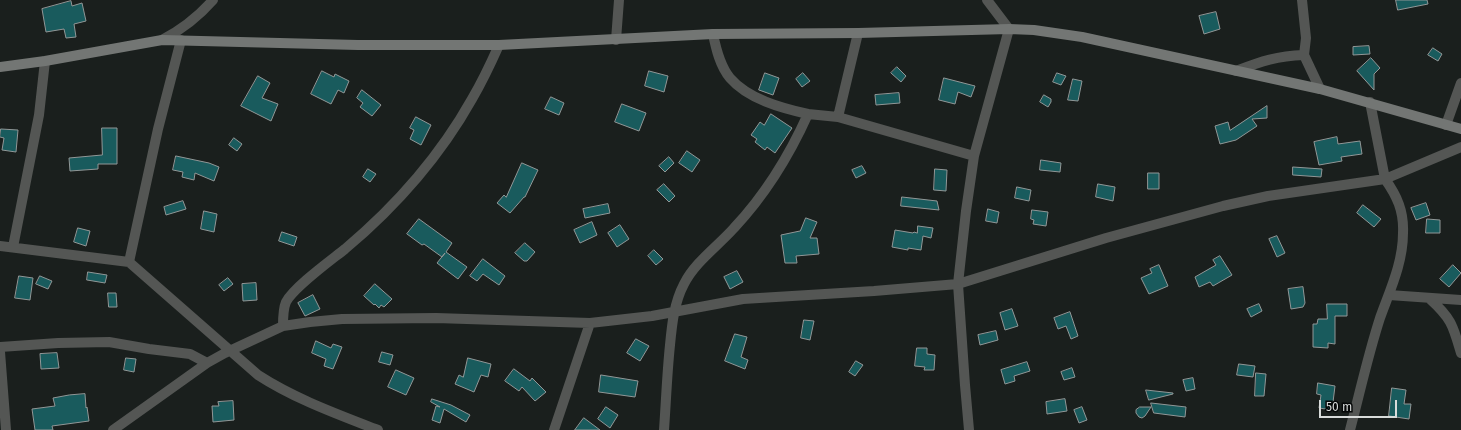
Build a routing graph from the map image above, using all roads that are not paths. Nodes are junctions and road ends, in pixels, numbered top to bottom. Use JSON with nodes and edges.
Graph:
{"nodes":[{"id":1,"x":213,"y":0,"type":"edge"},
{"id":2,"x":620,"y":0,"type":"edge"},
{"id":3,"x":987,"y":0,"type":"edge"},
{"id":4,"x":1302,"y":0,"type":"edge"},
{"id":5,"x":1009,"y":29,"type":"junction"},
{"id":6,"x":858,"y":33,"type":"junction"},
{"id":7,"x":713,"y":34,"type":"junction"},
{"id":8,"x":162,"y":40,"type":"junction"},
{"id":9,"x":181,"y":40,"type":"junction"},
{"id":10,"x":616,"y":40,"type":"junction"},
{"id":11,"x":499,"y":45,"type":"junction"},
{"id":12,"x":1304,"y":55,"type":"junction"},
{"id":13,"x":45,"y":61,"type":"junction"},
{"id":14,"x":0,"y":68,"type":"edge"},
{"id":15,"x":1236,"y":71,"type":"junction"},
{"id":16,"x":1461,"y":83,"type":"edge"},
{"id":17,"x":1320,"y":88,"type":"junction"},
{"id":18,"x":1370,"y":102,"type":"junction"},
{"id":19,"x":808,"y":114,"type":"junction"},
{"id":20,"x":838,"y":117,"type":"junction"},
{"id":21,"x":1446,"y":125,"type":"junction"},
{"id":22,"x":1461,"y":129,"type":"edge"},
{"id":23,"x":1461,"y":147,"type":"edge"},
{"id":24,"x":974,"y":156,"type":"junction"},
{"id":25,"x":1385,"y":179,"type":"junction"},
{"id":26,"x":0,"y":246,"type":"edge"},
{"id":27,"x":13,"y":247,"type":"junction"},
{"id":28,"x":129,"y":262,"type":"junction"},
{"id":29,"x":958,"y":284,"type":"junction"},
{"id":30,"x":1389,"y":295,"type":"junction"},
{"id":31,"x":1430,"y":299,"type":"junction"},
{"id":32,"x":1461,"y":300,"type":"edge"},
{"id":33,"x":674,"y":312,"type":"junction"},
{"id":34,"x":590,"y":323,"type":"junction"},
{"id":35,"x":283,"y":326,"type":"junction"},
{"id":36,"x":0,"y":348,"type":"edge"},
{"id":37,"x":231,"y":350,"type":"junction"},
{"id":38,"x":0,"y":352,"type":"edge"},
{"id":39,"x":1461,"y":353,"type":"edge"},
{"id":40,"x":207,"y":363,"type":"junction"},
{"id":41,"x":127,"y":426,"type":"edge"},
{"id":42,"x":6,"y":430,"type":"edge"},
{"id":43,"x":113,"y":430,"type":"edge"},
{"id":44,"x":378,"y":430,"type":"edge"},
{"id":45,"x":554,"y":430,"type":"edge"},
{"id":46,"x":664,"y":430,"type":"edge"},
{"id":47,"x":970,"y":430,"type":"edge"},
{"id":48,"x":1350,"y":430,"type":"edge"}],
"edges":[{"from":1,"to":8,"type":"street"},
{"from":2,"to":10,"type":"street"},
{"from":3,"to":5,"type":"street"},
{"from":4,"to":12,"type":"street"},
{"from":5,"to":6,"type":"street"},
{"from":5,"to":15,"type":"street"},
{"from":5,"to":24,"type":"street"},
{"from":6,"to":7,"type":"street"},
{"from":6,"to":20,"type":"street"},
{"from":7,"to":10,"type":"street"},
{"from":7,"to":19,"type":"street"},
{"from":8,"to":9,"type":"street"},
{"from":8,"to":13,"type":"street"},
{"from":9,"to":11,"type":"street"},
{"from":9,"to":28,"type":"street"},
{"from":10,"to":11,"type":"street"},
{"from":11,"to":35,"type":"street"},
{"from":12,"to":15,"type":"street"},
{"from":12,"to":17,"type":"street"},
{"from":13,"to":14,"type":"street"},
{"from":13,"to":27,"type":"street"},
{"from":15,"to":17,"type":"street"},
{"from":16,"to":21,"type":"street"},
{"from":17,"to":18,"type":"street"},
{"from":18,"to":21,"type":"street"},
{"from":18,"to":25,"type":"street"},
{"from":19,"to":20,"type":"street"},
{"from":19,"to":33,"type":"street"},
{"from":20,"to":24,"type":"street"},
{"from":21,"to":22,"type":"street"},
{"from":23,"to":25,"type":"street"},
{"from":24,"to":29,"type":"street"},
{"from":25,"to":29,"type":"street"},
{"from":25,"to":30,"type":"street"},
{"from":26,"to":27,"type":"street"},
{"from":27,"to":28,"type":"street"},
{"from":28,"to":37,"type":"street"},
{"from":29,"to":33,"type":"street"},
{"from":29,"to":47,"type":"street"},
{"from":30,"to":31,"type":"street"},
{"from":30,"to":48,"type":"street"},
{"from":31,"to":32,"type":"street"},
{"from":31,"to":39,"type":"street"},
{"from":33,"to":34,"type":"street"},
{"from":33,"to":46,"type":"street"},
{"from":34,"to":35,"type":"street"},
{"from":34,"to":45,"type":"street"},
{"from":35,"to":37,"type":"street"},
{"from":36,"to":40,"type":"street"},
{"from":37,"to":40,"type":"street"},
{"from":37,"to":44,"type":"street"},
{"from":38,"to":42,"type":"street"},
{"from":40,"to":41,"type":"street"},
{"from":41,"to":43,"type":"street"}]}
